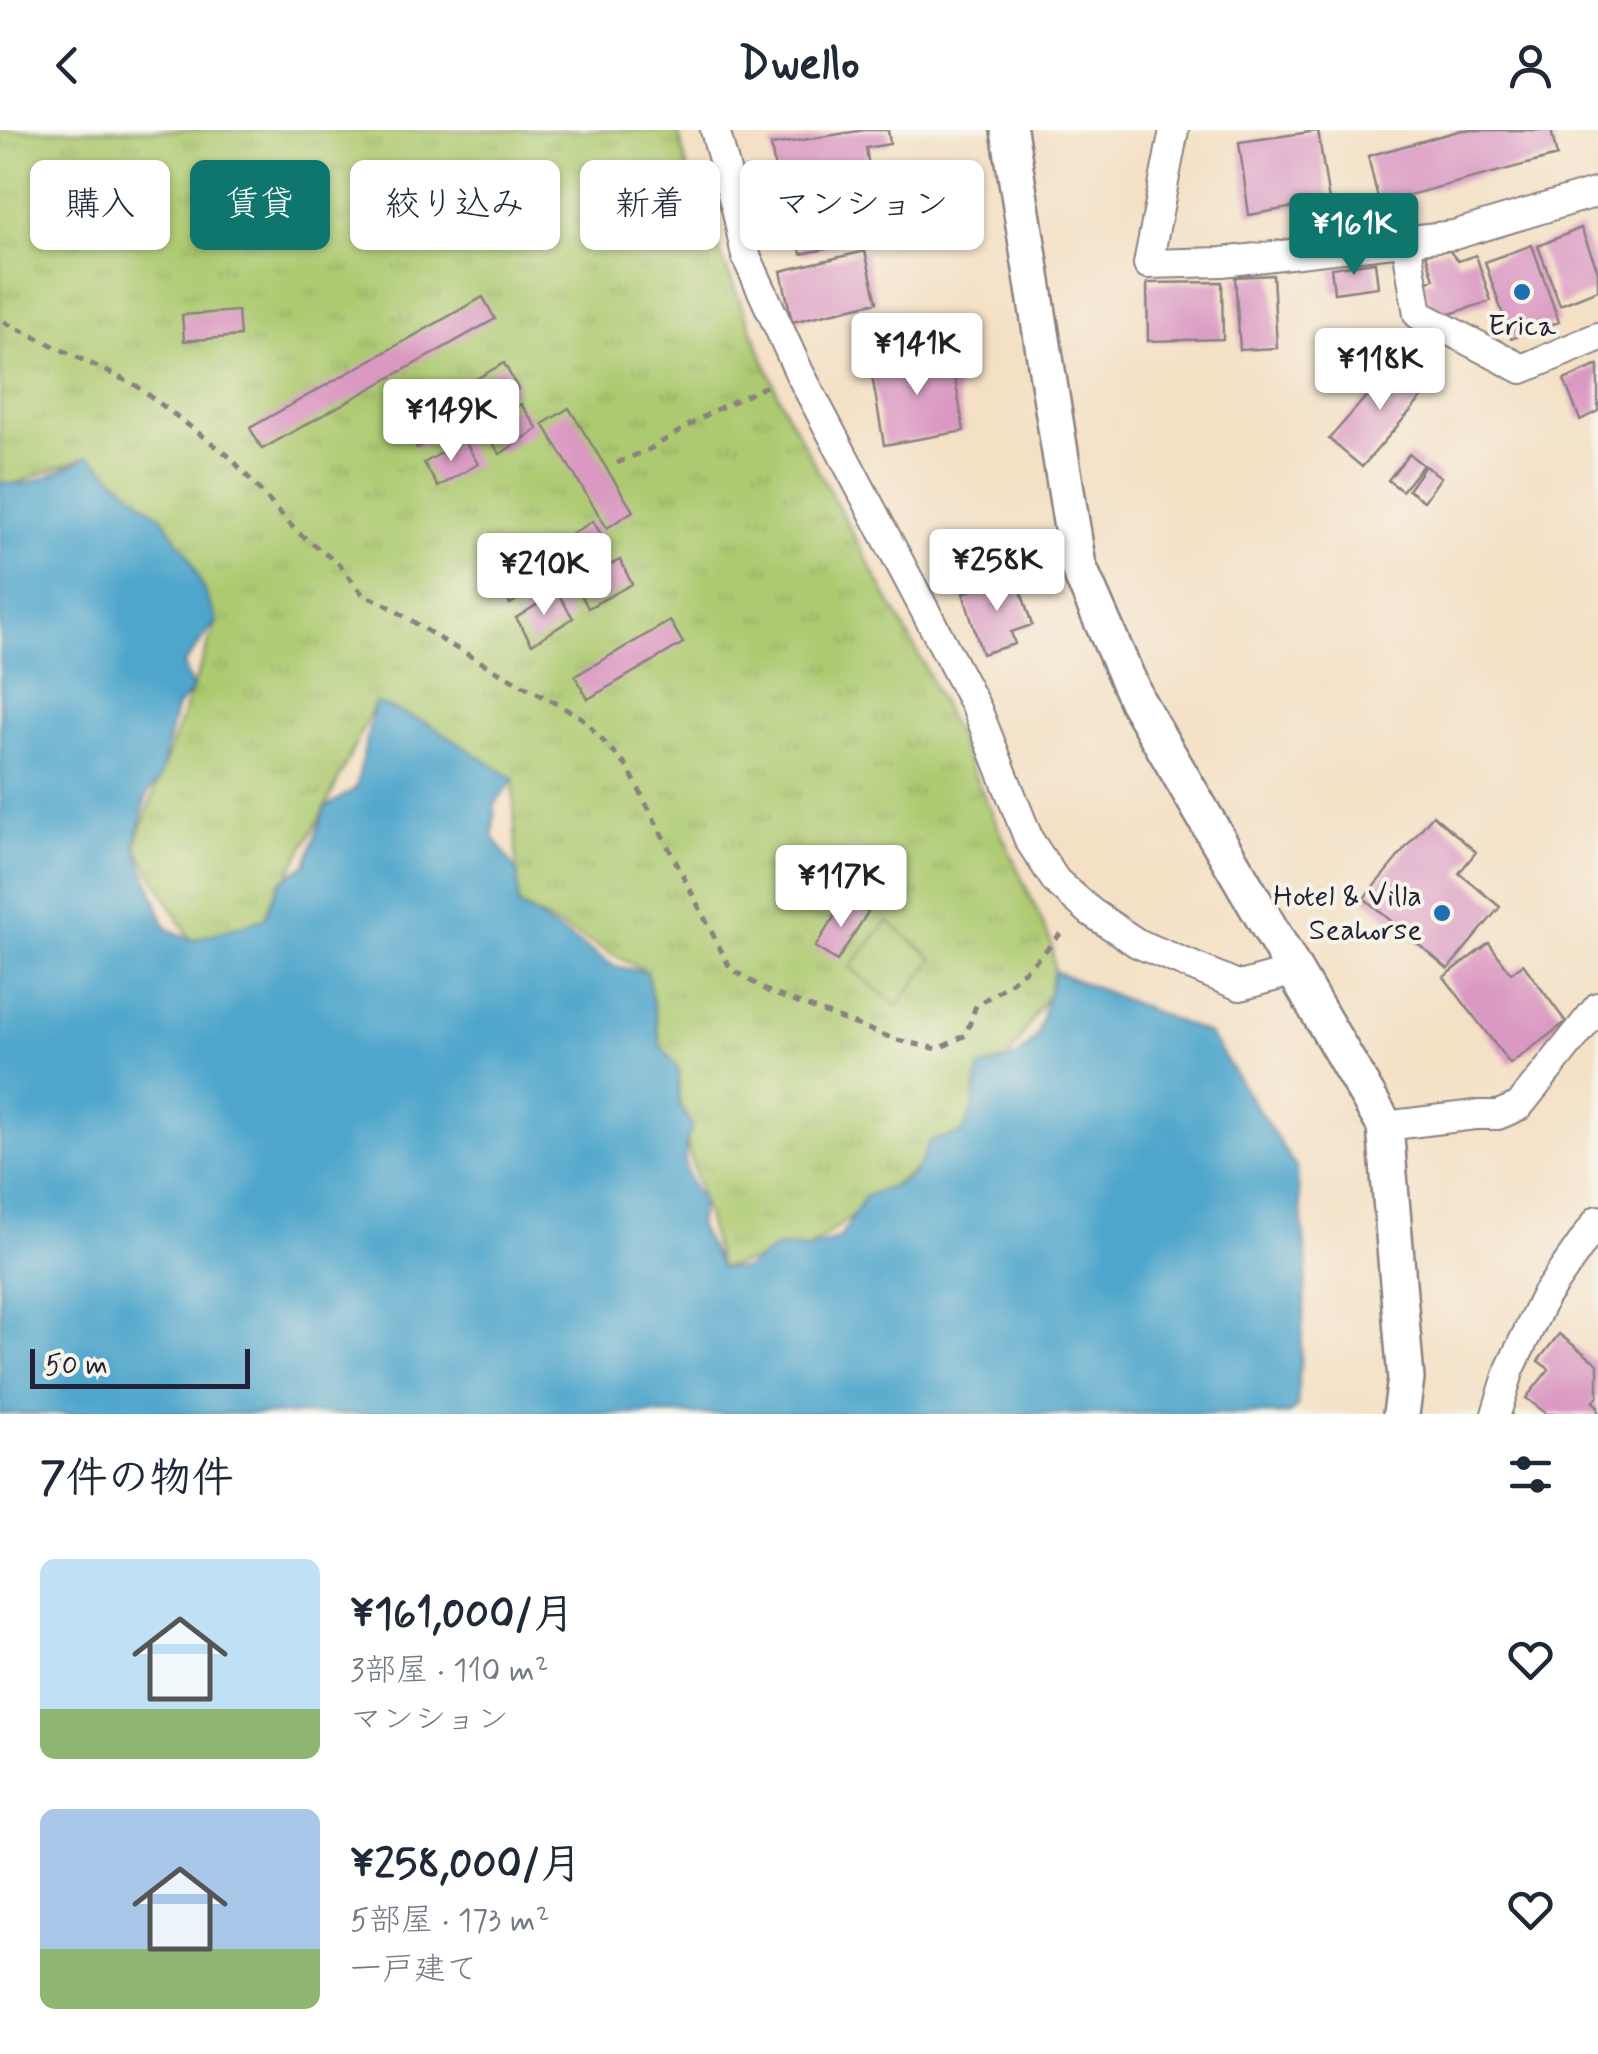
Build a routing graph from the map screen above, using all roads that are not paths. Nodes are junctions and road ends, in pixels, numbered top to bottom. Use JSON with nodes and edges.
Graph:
{"nodes":[{"id":1,"x":714,"y":130,"type":"edge"},
{"id":2,"x":1009,"y":130,"type":"edge"},
{"id":3,"x":1174,"y":130,"type":"edge"},
{"id":4,"x":1598,"y":192,"type":"edge"},
{"id":5,"x":1406,"y":242,"type":"junction"},
{"id":6,"x":1598,"y":337,"type":"edge"},
{"id":7,"x":1295,"y":971,"type":"junction"},
{"id":8,"x":1598,"y":1007,"type":"edge"},
{"id":9,"x":1384,"y":1126,"type":"junction"},
{"id":10,"x":1598,"y":1220,"type":"edge"},
{"id":11,"x":1401,"y":1414,"type":"edge"},
{"id":12,"x":1496,"y":1414,"type":"edge"}],
"edges":[{"from":1,"to":7,"type":"street"},
{"from":2,"to":7,"type":"street"},
{"from":3,"to":5,"type":"street"},
{"from":4,"to":5,"type":"street"},
{"from":5,"to":6,"type":"street"},
{"from":7,"to":9,"type":"street"},
{"from":8,"to":9,"type":"street"},
{"from":9,"to":11,"type":"street"},
{"from":10,"to":12,"type":"street"}]}
